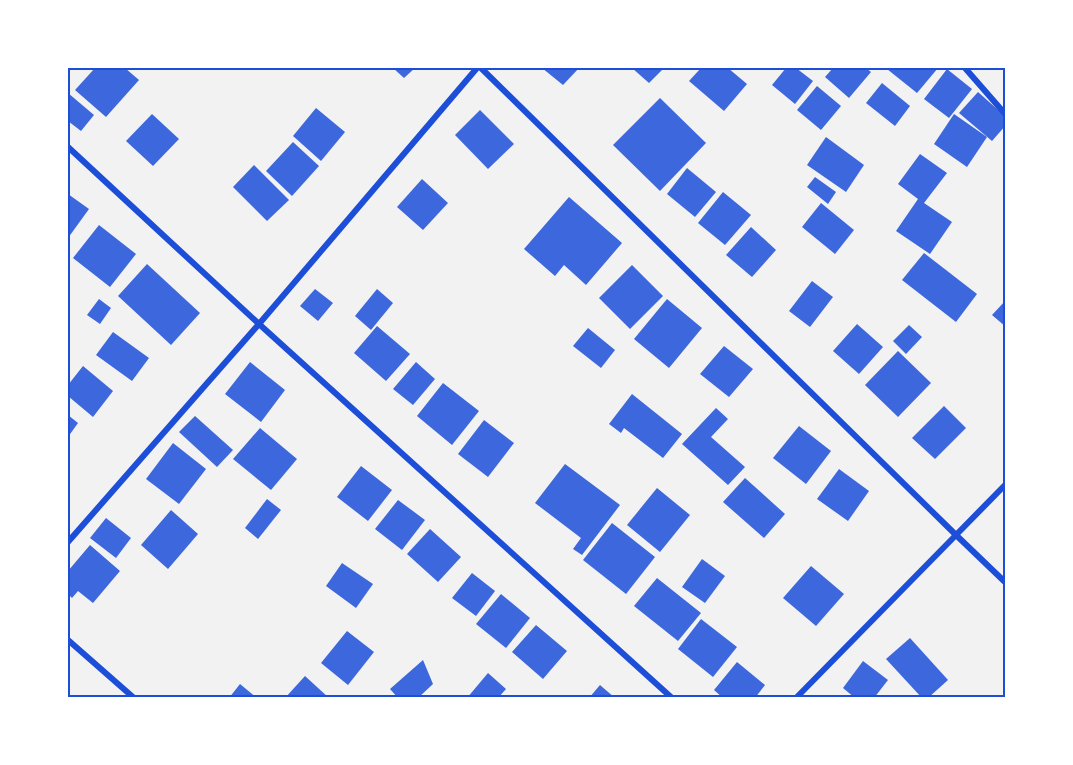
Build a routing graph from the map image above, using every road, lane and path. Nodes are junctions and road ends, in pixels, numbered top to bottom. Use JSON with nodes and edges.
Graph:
{"nodes":[{"id":1,"x":479,"y":68,"type":"edge"},
{"id":2,"x":965,"y":68,"type":"edge"},
{"id":3,"x":1005,"y":115,"type":"edge"},
{"id":4,"x":68,"y":147,"type":"edge"},
{"id":5,"x":259,"y":324,"type":"junction"},
{"id":6,"x":1005,"y":484,"type":"edge"},
{"id":7,"x":956,"y":535,"type":"junction"},
{"id":8,"x":68,"y":542,"type":"edge"},
{"id":9,"x":1005,"y":583,"type":"edge"},
{"id":10,"x":68,"y":640,"type":"edge"},
{"id":11,"x":134,"y":698,"type":"edge"},
{"id":12,"x":672,"y":698,"type":"edge"},
{"id":13,"x":796,"y":698,"type":"edge"}],
"edges":[{"from":1,"to":5,"type":"street"},
{"from":1,"to":7,"type":"street"},
{"from":2,"to":3,"type":"street"},
{"from":4,"to":5,"type":"street"},
{"from":5,"to":8,"type":"street"},
{"from":5,"to":12,"type":"street"},
{"from":6,"to":7,"type":"street"},
{"from":7,"to":9,"type":"street"},
{"from":7,"to":13,"type":"street"},
{"from":10,"to":11,"type":"street"}]}
